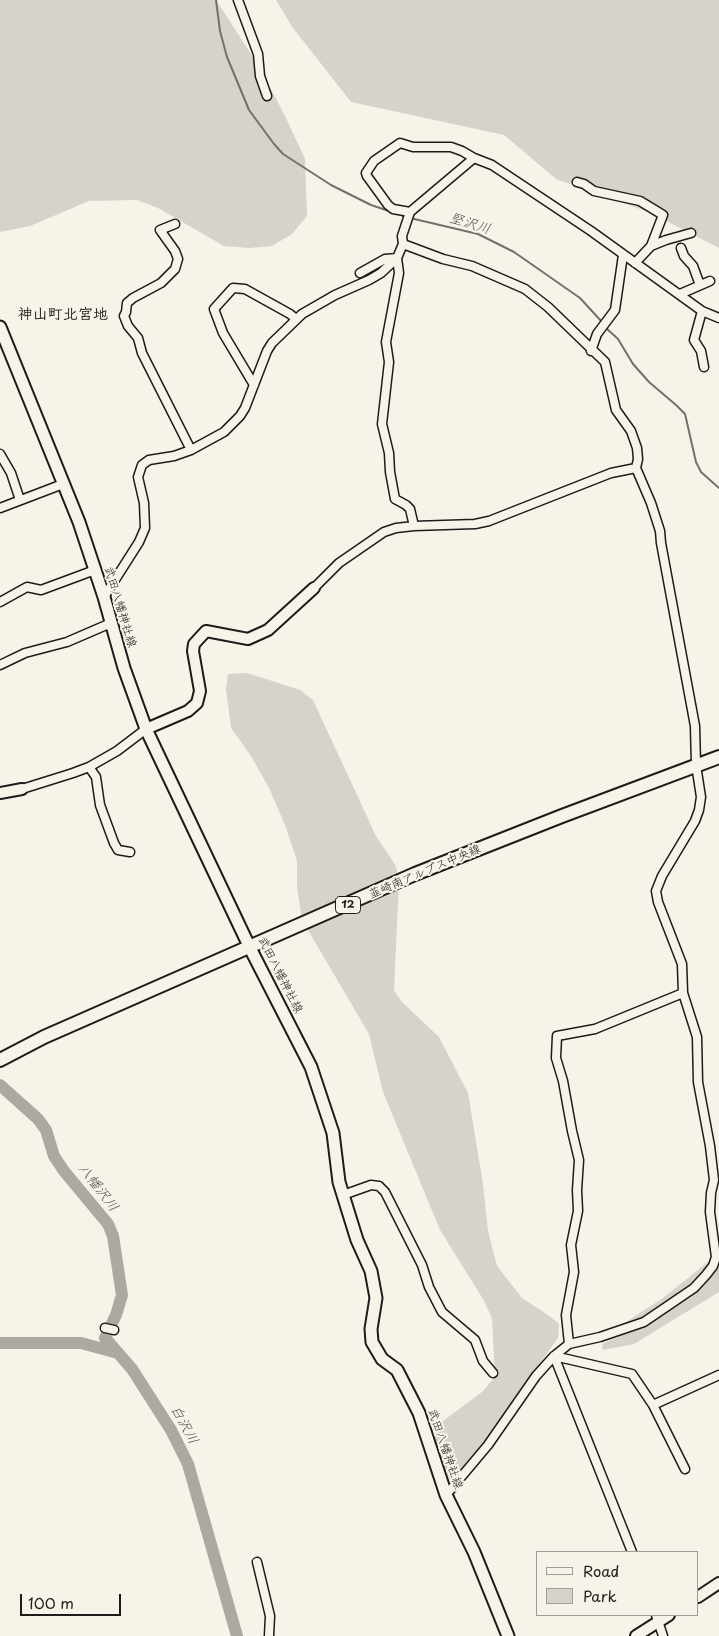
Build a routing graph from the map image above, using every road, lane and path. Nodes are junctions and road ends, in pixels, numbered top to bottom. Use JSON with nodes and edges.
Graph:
{"nodes":[{"id":1,"x":238,"y":0,"type":"edge"},
{"id":2,"x":267,"y":96,"type":"dead end"},
{"id":3,"x":474,"y":158,"type":"junction"},
{"id":4,"x":577,"y":182,"type":"dead end"},
{"id":5,"x":410,"y":212,"type":"junction"},
{"id":6,"x":175,"y":224,"type":"dead end"},
{"id":7,"x":691,"y":233,"type":"dead end"},
{"id":8,"x":402,"y":240,"type":"junction"},
{"id":9,"x":651,"y":246,"type":"junction"},
{"id":10,"x":681,"y":248,"type":"dead end"},
{"id":11,"x":623,"y":254,"type":"junction"},
{"id":12,"x":396,"y":258,"type":"junction"},
{"id":13,"x":635,"y":263,"type":"junction"},
{"id":14,"x":360,"y":273,"type":"dead end"},
{"id":15,"x":710,"y":281,"type":"dead end"},
{"id":16,"x":700,"y":285,"type":"junction"},
{"id":17,"x":680,"y":294,"type":"junction"},
{"id":18,"x":702,"y":311,"type":"junction"},
{"id":19,"x":719,"y":318,"type":"edge"},
{"id":20,"x":296,"y":319,"type":"junction"},
{"id":21,"x":0,"y":327,"type":"edge"},
{"id":22,"x":592,"y":351,"type":"junction"},
{"id":23,"x":704,"y":367,"type":"dead end"},
{"id":24,"x":254,"y":385,"type":"junction"},
{"id":25,"x":191,"y":450,"type":"junction"},
{"id":26,"x":0,"y":454,"type":"edge"},
{"id":27,"x":636,"y":468,"type":"junction"},
{"id":28,"x":64,"y":484,"type":"junction"},
{"id":29,"x":20,"y":500,"type":"junction"},
{"id":30,"x":0,"y":508,"type":"edge"},
{"id":31,"x":414,"y":526,"type":"junction"},
{"id":32,"x":95,"y":570,"type":"junction"},
{"id":33,"x":314,"y":588,"type":"joint"},
{"id":34,"x":104,"y":597,"type":"junction"},
{"id":35,"x":0,"y":602,"type":"edge"},
{"id":36,"x":111,"y":623,"type":"junction"},
{"id":37,"x":0,"y":666,"type":"edge"},
{"id":38,"x":146,"y":730,"type":"junction"},
{"id":39,"x":719,"y":757,"type":"edge"},
{"id":40,"x":696,"y":766,"type":"junction"},
{"id":41,"x":90,"y":767,"type":"junction"},
{"id":42,"x":22,"y":789,"type":"joint"},
{"id":43,"x":0,"y":793,"type":"edge"},
{"id":44,"x":130,"y":852,"type":"dead end"},
{"id":45,"x":250,"y":948,"type":"junction"},
{"id":46,"x":683,"y":993,"type":"junction"},
{"id":47,"x":3,"y":1058,"type":"edge"},
{"id":48,"x":716,"y":1182,"type":"edge"},
{"id":49,"x":343,"y":1195,"type":"junction"},
{"id":50,"x":105,"y":1328,"type":"dead end"},
{"id":51,"x":114,"y":1330,"type":"dead end"},
{"id":52,"x":569,"y":1344,"type":"junction"},
{"id":53,"x":554,"y":1356,"type":"junction"},
{"id":54,"x":493,"y":1373,"type":"dead end"},
{"id":55,"x":719,"y":1374,"type":"edge"},
{"id":56,"x":653,"y":1405,"type":"junction"},
{"id":57,"x":685,"y":1470,"type":"dead end"},
{"id":58,"x":446,"y":1495,"type":"junction"},
{"id":59,"x":632,"y":1551,"type":"edge"},
{"id":60,"x":257,"y":1562,"type":"dead end"},
{"id":61,"x":719,"y":1583,"type":"edge"},
{"id":62,"x":699,"y":1596,"type":"edge"},
{"id":63,"x":657,"y":1618,"type":"edge"},
{"id":64,"x":269,"y":1636,"type":"edge"},
{"id":65,"x":508,"y":1636,"type":"edge"},
{"id":66,"x":636,"y":1636,"type":"edge"},
{"id":67,"x":663,"y":1636,"type":"edge"}],
"edges":[{"from":1,"to":2,"type":"street"},
{"from":3,"to":5,"type":"street"},
{"from":3,"to":5,"type":"street"},
{"from":3,"to":11,"type":"street"},
{"from":4,"to":9,"type":"street"},
{"from":5,"to":8,"type":"street"},
{"from":6,"to":25,"type":"street"},
{"from":7,"to":9,"type":"street"},
{"from":8,"to":12,"type":"street"},
{"from":8,"to":22,"type":"street"},
{"from":9,"to":13,"type":"street"},
{"from":10,"to":16,"type":"street"},
{"from":11,"to":13,"type":"street"},
{"from":11,"to":22,"type":"street"},
{"from":12,"to":14,"type":"street"},
{"from":12,"to":20,"type":"street"},
{"from":12,"to":31,"type":"street"},
{"from":13,"to":17,"type":"street"},
{"from":15,"to":16,"type":"street"},
{"from":16,"to":17,"type":"street"},
{"from":17,"to":18,"type":"street"},
{"from":18,"to":19,"type":"street"},
{"from":18,"to":23,"type":"street"},
{"from":20,"to":24,"type":"street"},
{"from":20,"to":24,"type":"street"},
{"from":21,"to":28,"type":"main road","name":"武田八幡神社線"},
{"from":22,"to":27,"type":"street"},
{"from":24,"to":25,"type":"street"},
{"from":25,"to":34,"type":"street"},
{"from":26,"to":29,"type":"street"},
{"from":27,"to":31,"type":"street"},
{"from":27,"to":40,"type":"street"},
{"from":28,"to":29,"type":"street"},
{"from":28,"to":32,"type":"main road","name":"武田八幡神社線"},
{"from":29,"to":30,"type":"street"},
{"from":31,"to":33,"type":"street"},
{"from":32,"to":34,"type":"main road","name":"武田八幡神社線"},
{"from":32,"to":35,"type":"street"},
{"from":33,"to":38,"type":"street"},
{"from":34,"to":36,"type":"main road","name":"武田八幡神社線"},
{"from":36,"to":37,"type":"street"},
{"from":36,"to":38,"type":"main road","name":"武田八幡神社線"},
{"from":38,"to":41,"type":"street"},
{"from":38,"to":45,"type":"main road","name":"武田八幡神社線"},
{"from":39,"to":40,"type":"main road","name":"韮崎南アルプス中央線","number":"12"},
{"from":40,"to":45,"type":"main road","name":"韮崎南アルプス中央線","number":"12"},
{"from":40,"to":46,"type":"street"},
{"from":41,"to":42,"type":"street"},
{"from":41,"to":44,"type":"street"},
{"from":42,"to":43,"type":"street"},
{"from":45,"to":47,"type":"main road","name":"韮崎南アルプス中央線","number":"12"},
{"from":45,"to":49,"type":"main road","name":"武田八幡神社線"},
{"from":46,"to":48,"type":"street"},
{"from":46,"to":52,"type":"street"},
{"from":48,"to":52,"type":"street"},
{"from":49,"to":54,"type":"street"},
{"from":49,"to":58,"type":"main road","name":"武田八幡神社線"},
{"from":50,"to":51,"type":"street"},
{"from":52,"to":53,"type":"street"},
{"from":53,"to":56,"type":"street"},
{"from":53,"to":58,"type":"street"},
{"from":53,"to":59,"type":"street"},
{"from":55,"to":56,"type":"street"},
{"from":56,"to":57,"type":"street"},
{"from":58,"to":65,"type":"main road","name":"武田八幡神社線"},
{"from":60,"to":64,"type":"street"},
{"from":61,"to":62,"type":"street"},
{"from":63,"to":66,"type":"street"},
{"from":63,"to":67,"type":"street"}]}
